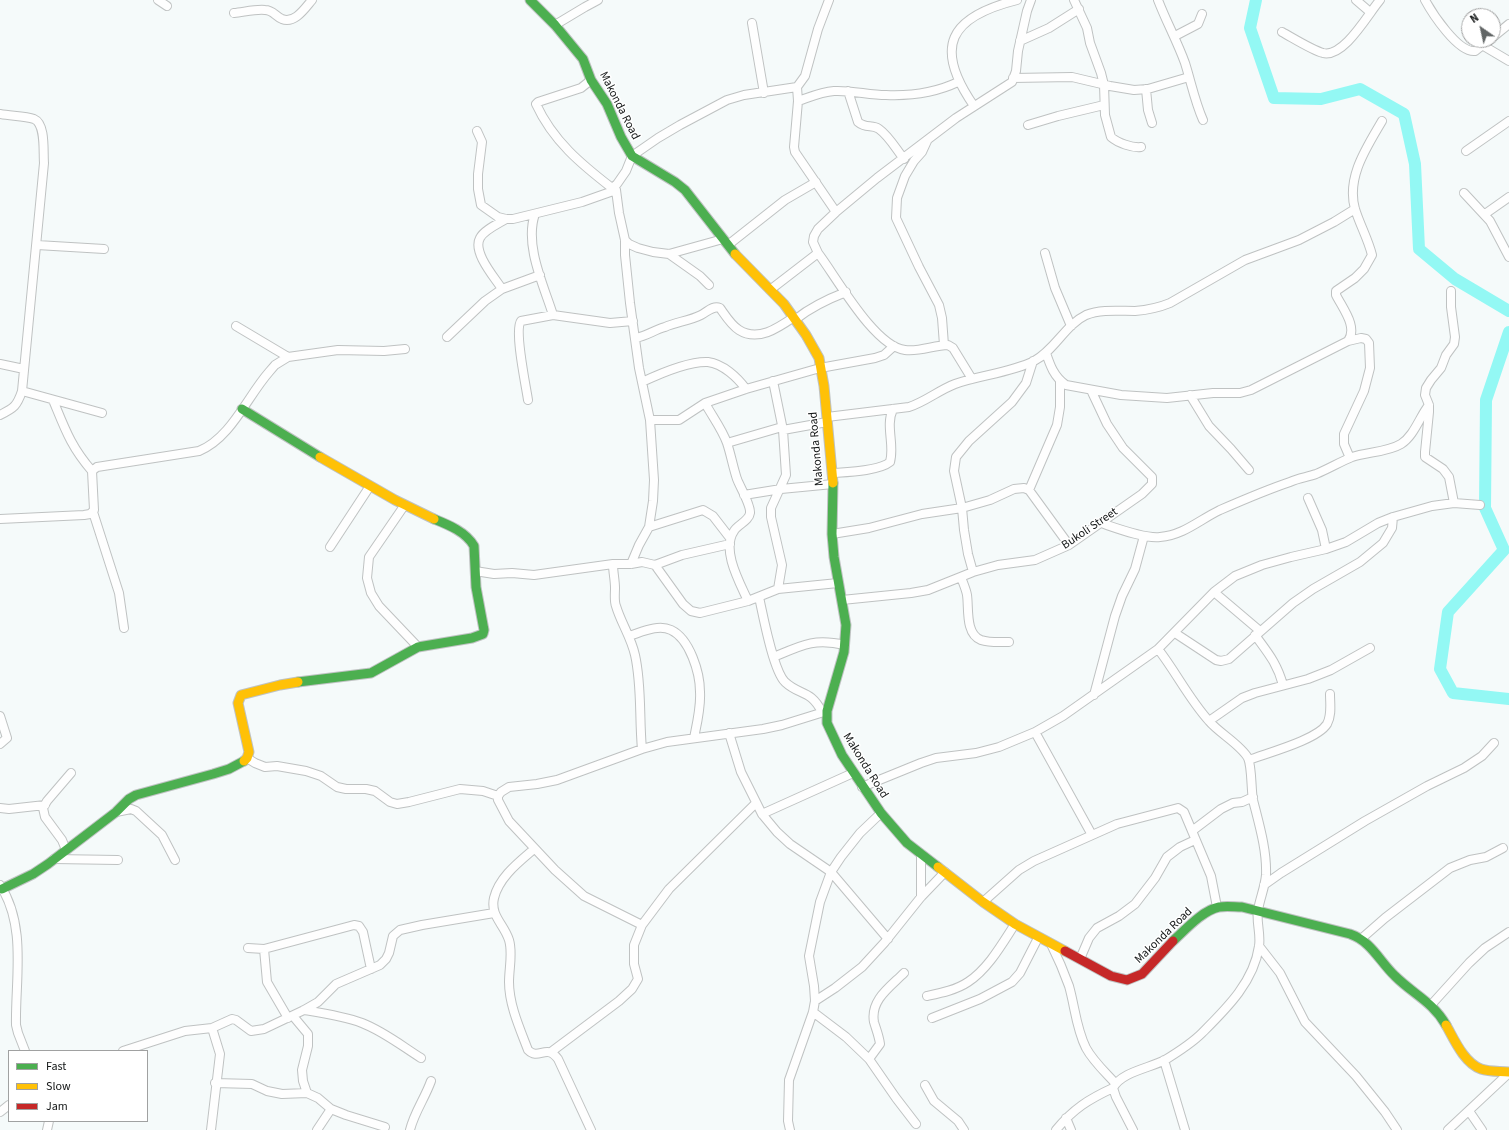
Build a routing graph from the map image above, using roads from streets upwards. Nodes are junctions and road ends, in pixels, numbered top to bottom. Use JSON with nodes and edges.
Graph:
{"nodes":[{"id":1,"x":158,"y":0,"type":"edge"},
{"id":2,"x":312,"y":0,"type":"edge"},
{"id":3,"x":530,"y":0,"type":"edge"},
{"id":4,"x":598,"y":0,"type":"edge"},
{"id":5,"x":1017,"y":0,"type":"edge"},
{"id":6,"x":1031,"y":0,"type":"edge"},
{"id":7,"x":1074,"y":0,"type":"edge"},
{"id":8,"x":1158,"y":0,"type":"edge"},
{"id":9,"x":1356,"y":0,"type":"edge"},
{"id":10,"x":1380,"y":0,"type":"edge"},
{"id":11,"x":1425,"y":0,"type":"edge"},
{"id":12,"x":831,"y":1,"type":"edge"},
{"id":13,"x":167,"y":6,"type":"dead end"},
{"id":14,"x":1079,"y":9,"type":"junction"},
{"id":15,"x":1370,"y":12,"type":"junction"},
{"id":16,"x":234,"y":13,"type":"dead end"},
{"id":17,"x":1202,"y":14,"type":"dead end"},
{"id":18,"x":752,"y":23,"type":"dead end"},
{"id":19,"x":555,"y":25,"type":"junction"},
{"id":20,"x":1282,"y":32,"type":"dead end"},
{"id":21,"x":1175,"y":36,"type":"junction"},
{"id":22,"x":1020,"y":41,"type":"junction"},
{"id":23,"x":1461,"y":46,"type":"edge"},
{"id":24,"x":1464,"y":48,"type":"edge"},
{"id":25,"x":1478,"y":48,"type":"edge"},
{"id":26,"x":1493,"y":48,"type":"edge"},
{"id":27,"x":1509,"y":60,"type":"edge"},
{"id":28,"x":1189,"y":76,"type":"junction"},
{"id":29,"x":1014,"y":78,"type":"junction"},
{"id":30,"x":591,"y":80,"type":"junction"},
{"id":31,"x":958,"y":82,"type":"junction"},
{"id":32,"x":1104,"y":85,"type":"junction"},
{"id":33,"x":796,"y":87,"type":"junction"},
{"id":34,"x":1146,"y":89,"type":"junction"},
{"id":35,"x":848,"y":91,"type":"junction"},
{"id":36,"x":764,"y":93,"type":"junction"},
{"id":37,"x":798,"y":101,"type":"junction"},
{"id":38,"x":1104,"y":105,"type":"junction"},
{"id":39,"x":974,"y":106,"type":"junction"},
{"id":40,"x":0,"y":114,"type":"edge"},
{"id":41,"x":1203,"y":120,"type":"dead end"},
{"id":42,"x":1382,"y":121,"type":"dead end"},
{"id":43,"x":1509,"y":121,"type":"edge"},
{"id":44,"x":1152,"y":123,"type":"dead end"},
{"id":45,"x":1028,"y":125,"type":"dead end"},
{"id":46,"x":477,"y":131,"type":"dead end"},
{"id":47,"x":927,"y":141,"type":"junction"},
{"id":48,"x":1140,"y":147,"type":"dead end"},
{"id":49,"x":1466,"y":151,"type":"dead end"},
{"id":50,"x":632,"y":156,"type":"junction"},
{"id":51,"x":904,"y":158,"type":"junction"},
{"id":52,"x":816,"y":182,"type":"junction"},
{"id":53,"x":614,"y":189,"type":"junction"},
{"id":54,"x":1464,"y":193,"type":"dead end"},
{"id":55,"x":1509,"y":198,"type":"edge"},
{"id":56,"x":1355,"y":209,"type":"junction"},
{"id":57,"x":836,"y":212,"type":"junction"},
{"id":58,"x":535,"y":214,"type":"junction"},
{"id":59,"x":1485,"y":214,"type":"junction"},
{"id":60,"x":506,"y":219,"type":"junction"},
{"id":61,"x":625,"y":240,"type":"junction"},
{"id":62,"x":725,"y":242,"type":"junction"},
{"id":63,"x":37,"y":245,"type":"junction"},
{"id":64,"x":104,"y":249,"type":"dead end"},
{"id":65,"x":818,"y":253,"type":"junction"},
{"id":66,"x":1045,"y":253,"type":"dead end"},
{"id":67,"x":669,"y":254,"type":"junction"},
{"id":68,"x":1509,"y":257,"type":"edge"},
{"id":69,"x":540,"y":275,"type":"junction"},
{"id":70,"x":708,"y":285,"type":"dead end"},
{"id":71,"x":502,"y":289,"type":"junction"},
{"id":72,"x":770,"y":290,"type":"junction"},
{"id":73,"x":1451,"y":291,"type":"dead end"},
{"id":74,"x":846,"y":292,"type":"junction"},
{"id":75,"x":553,"y":316,"type":"junction"},
{"id":76,"x":795,"y":318,"type":"junction"},
{"id":77,"x":633,"y":321,"type":"junction"},
{"id":78,"x":236,"y":326,"type":"dead end"},
{"id":79,"x":1071,"y":326,"type":"junction"},
{"id":80,"x":447,"y":337,"type":"dead end"},
{"id":81,"x":635,"y":338,"type":"junction"},
{"id":82,"x":1348,"y":341,"type":"junction"},
{"id":83,"x":944,"y":345,"type":"junction"},
{"id":84,"x":894,"y":346,"type":"junction"},
{"id":85,"x":405,"y":349,"type":"dead end"},
{"id":86,"x":1046,"y":353,"type":"junction"},
{"id":87,"x":288,"y":357,"type":"junction"},
{"id":88,"x":1033,"y":361,"type":"junction"},
{"id":89,"x":0,"y":364,"type":"edge"},
{"id":90,"x":820,"y":368,"type":"junction"},
{"id":91,"x":24,"y":369,"type":"junction"},
{"id":92,"x":972,"y":379,"type":"junction"},
{"id":93,"x":773,"y":381,"type":"junction"},
{"id":94,"x":1060,"y":381,"type":"junction"},
{"id":95,"x":642,"y":382,"type":"junction"},
{"id":96,"x":746,"y":388,"type":"junction"},
{"id":97,"x":1091,"y":390,"type":"junction"},
{"id":98,"x":22,"y":391,"type":"junction"},
{"id":99,"x":1190,"y":395,"type":"junction"},
{"id":100,"x":53,"y":400,"type":"junction"},
{"id":101,"x":528,"y":400,"type":"dead end"},
{"id":102,"x":705,"y":403,"type":"junction"},
{"id":103,"x":1429,"y":405,"type":"junction"},
{"id":104,"x":242,"y":409,"type":"junction"},
{"id":105,"x":893,"y":409,"type":"junction"},
{"id":106,"x":102,"y":413,"type":"dead end"},
{"id":107,"x":0,"y":415,"type":"edge"},
{"id":108,"x":650,"y":420,"type":"junction"},
{"id":109,"x":827,"y":420,"type":"junction"},
{"id":110,"x":782,"y":429,"type":"junction"},
{"id":111,"x":727,"y":443,"type":"junction"},
{"id":112,"x":1350,"y":458,"type":"junction"},
{"id":113,"x":1249,"y":470,"type":"dead end"},
{"id":114,"x":92,"y":471,"type":"junction"},
{"id":115,"x":833,"y":473,"type":"junction"},
{"id":116,"x":833,"y":484,"type":"junction"},
{"id":117,"x":370,"y":486,"type":"junction"},
{"id":118,"x":780,"y":489,"type":"junction"},
{"id":119,"x":1029,"y":490,"type":"junction"},
{"id":120,"x":744,"y":495,"type":"junction"},
{"id":121,"x":1308,"y":498,"type":"dead end"},
{"id":122,"x":1454,"y":503,"type":"junction"},
{"id":123,"x":1480,"y":505,"type":"dead end"},
{"id":124,"x":404,"y":506,"type":"junction"},
{"id":125,"x":962,"y":508,"type":"junction"},
{"id":126,"x":93,"y":512,"type":"junction"},
{"id":127,"x":1393,"y":517,"type":"junction"},
{"id":128,"x":0,"y":519,"type":"edge"},
{"id":129,"x":1101,"y":523,"type":"junction"},
{"id":130,"x":650,"y":527,"type":"junction"},
{"id":131,"x":832,"y":534,"type":"junction"},
{"id":132,"x":1144,"y":536,"type":"junction"},
{"id":133,"x":730,"y":541,"type":"junction"},
{"id":134,"x":1070,"y":545,"type":"junction"},
{"id":135,"x":330,"y":546,"type":"dead end"},
{"id":136,"x":1326,"y":549,"type":"junction"},
{"id":137,"x":612,"y":564,"type":"junction"},
{"id":138,"x":631,"y":564,"type":"junction"},
{"id":139,"x":655,"y":565,"type":"junction"},
{"id":140,"x":475,"y":572,"type":"junction"},
{"id":141,"x":973,"y":572,"type":"junction"},
{"id":142,"x":961,"y":578,"type":"junction"},
{"id":143,"x":838,"y":583,"type":"junction"},
{"id":144,"x":778,"y":589,"type":"junction"},
{"id":145,"x":1214,"y":592,"type":"junction"},
{"id":146,"x":759,"y":597,"type":"junction"},
{"id":147,"x":842,"y":600,"type":"junction"},
{"id":148,"x":748,"y":601,"type":"junction"},
{"id":149,"x":124,"y":628,"type":"dead end"},
{"id":150,"x":1175,"y":633,"type":"junction"},
{"id":151,"x":1257,"y":633,"type":"junction"},
{"id":152,"x":629,"y":636,"type":"junction"},
{"id":153,"x":1009,"y":642,"type":"dead end"},
{"id":154,"x":845,"y":645,"type":"junction"},
{"id":155,"x":418,"y":647,"type":"junction"},
{"id":156,"x":1370,"y":648,"type":"dead end"},
{"id":157,"x":1158,"y":649,"type":"junction"},
{"id":158,"x":774,"y":657,"type":"junction"},
{"id":159,"x":1283,"y":685,"type":"junction"},
{"id":160,"x":1330,"y":694,"type":"dead end"},
{"id":161,"x":1094,"y":695,"type":"junction"},
{"id":162,"x":824,"y":712,"type":"junction"},
{"id":163,"x":0,"y":716,"type":"edge"},
{"id":164,"x":1209,"y":721,"type":"junction"},
{"id":165,"x":1035,"y":732,"type":"junction"},
{"id":166,"x":729,"y":733,"type":"junction"},
{"id":167,"x":694,"y":738,"type":"junction"},
{"id":168,"x":1494,"y":743,"type":"dead end"},
{"id":169,"x":0,"y":744,"type":"edge"},
{"id":170,"x":642,"y":749,"type":"junction"},
{"id":171,"x":247,"y":758,"type":"junction"},
{"id":172,"x":1249,"y":760,"type":"junction"},
{"id":173,"x":71,"y":773,"type":"dead end"},
{"id":174,"x":853,"y":773,"type":"junction"},
{"id":175,"x":862,"y":787,"type":"junction"},
{"id":176,"x":498,"y":796,"type":"junction"},
{"id":177,"x":1253,"y":797,"type":"junction"},
{"id":178,"x":756,"y":803,"type":"junction"},
{"id":179,"x":45,"y":805,"type":"junction"},
{"id":180,"x":0,"y":808,"type":"edge"},
{"id":181,"x":116,"y":812,"type":"junction"},
{"id":182,"x":762,"y":814,"type":"junction"},
{"id":183,"x":881,"y":814,"type":"junction"},
{"id":184,"x":1192,"y":831,"type":"junction"},
{"id":185,"x":1092,"y":835,"type":"junction"},
{"id":186,"x":1195,"y":840,"type":"junction"},
{"id":187,"x":1503,"y":848,"type":"dead end"},
{"id":188,"x":534,"y":849,"type":"junction"},
{"id":189,"x":66,"y":850,"type":"junction"},
{"id":190,"x":921,"y":854,"type":"junction"},
{"id":191,"x":54,"y":859,"type":"junction"},
{"id":192,"x":118,"y":860,"type":"dead end"},
{"id":193,"x":175,"y":860,"type":"dead end"},
{"id":194,"x":831,"y":872,"type":"junction"},
{"id":195,"x":944,"y":872,"type":"junction"},
{"id":196,"x":1264,"y":885,"type":"junction"},
{"id":197,"x":1,"y":887,"type":"edge"},
{"id":198,"x":921,"y":897,"type":"junction"},
{"id":199,"x":4,"y":899,"type":"edge"},
{"id":200,"x":983,"y":902,"type":"junction"},
{"id":201,"x":1217,"y":907,"type":"junction"},
{"id":202,"x":1257,"y":911,"type":"junction"},
{"id":203,"x":494,"y":913,"type":"junction"},
{"id":204,"x":1015,"y":924,"type":"junction"},
{"id":205,"x":642,"y":925,"type":"junction"},
{"id":206,"x":1509,"y":932,"type":"edge"},
{"id":207,"x":1038,"y":938,"type":"junction"},
{"id":208,"x":888,"y":939,"type":"junction"},
{"id":209,"x":1361,"y":939,"type":"junction"},
{"id":210,"x":1051,"y":944,"type":"junction"},
{"id":211,"x":1259,"y":946,"type":"junction"},
{"id":212,"x":248,"y":948,"type":"dead end"},
{"id":213,"x":264,"y":949,"type":"junction"},
{"id":214,"x":1080,"y":959,"type":"junction"},
{"id":215,"x":371,"y":970,"type":"junction"},
{"id":216,"x":904,"y":973,"type":"dead end"},
{"id":217,"x":927,"y":996,"type":"dead end"},
{"id":218,"x":815,"y":1001,"type":"junction"},
{"id":219,"x":1431,"y":1005,"type":"junction"},
{"id":220,"x":304,"y":1010,"type":"junction"},
{"id":221,"x":813,"y":1012,"type":"junction"},
{"id":222,"x":291,"y":1017,"type":"junction"},
{"id":223,"x":932,"y":1018,"type":"dead end"},
{"id":224,"x":212,"y":1028,"type":"junction"},
{"id":225,"x":25,"y":1050,"type":"edge"},
{"id":226,"x":126,"y":1050,"type":"edge"},
{"id":227,"x":551,"y":1052,"type":"junction"},
{"id":228,"x":421,"y":1058,"type":"dead end"},
{"id":229,"x":870,"y":1059,"type":"junction"},
{"id":230,"x":1164,"y":1060,"type":"junction"},
{"id":231,"x":1509,"y":1073,"type":"edge"},
{"id":232,"x":431,"y":1081,"type":"dead end"},
{"id":233,"x":215,"y":1084,"type":"junction"},
{"id":234,"x":925,"y":1085,"type":"dead end"},
{"id":235,"x":1114,"y":1085,"type":"junction"},
{"id":236,"x":307,"y":1093,"type":"junction"},
{"id":237,"x":331,"y":1109,"type":"junction"},
{"id":238,"x":1469,"y":1111,"type":"junction"},
{"id":239,"x":1066,"y":1118,"type":"junction"},
{"id":240,"x":916,"y":1124,"type":"dead end"},
{"id":241,"x":385,"y":1127,"type":"dead end"},
{"id":242,"x":211,"y":1130,"type":"edge"},
{"id":243,"x":317,"y":1130,"type":"edge"},
{"id":244,"x":410,"y":1130,"type":"edge"},
{"id":245,"x":591,"y":1130,"type":"edge"},
{"id":246,"x":790,"y":1130,"type":"edge"},
{"id":247,"x":964,"y":1130,"type":"edge"},
{"id":248,"x":1056,"y":1130,"type":"edge"},
{"id":249,"x":1071,"y":1130,"type":"edge"},
{"id":250,"x":1133,"y":1130,"type":"edge"},
{"id":251,"x":1186,"y":1130,"type":"edge"},
{"id":252,"x":1397,"y":1130,"type":"edge"},
{"id":253,"x":1448,"y":1130,"type":"edge"},
{"id":254,"x":1482,"y":1130,"type":"edge"}],
"edges":[{"from":1,"to":13,"type":"street"},
{"from":2,"to":16,"type":"street"},
{"from":3,"to":19,"type":"street","name":"Makonda Road"},
{"from":4,"to":19,"type":"street"},
{"from":5,"to":31,"type":"street"},
{"from":6,"to":22,"type":"street"},
{"from":7,"to":14,"type":"street"},
{"from":8,"to":21,"type":"street"},
{"from":9,"to":15,"type":"street"},
{"from":10,"to":15,"type":"street"},
{"from":11,"to":23,"type":"street"},
{"from":12,"to":33,"type":"street"},
{"from":14,"to":22,"type":"street"},
{"from":14,"to":32,"type":"street"},
{"from":15,"to":20,"type":"street"},
{"from":17,"to":21,"type":"street"},
{"from":18,"to":36,"type":"street"},
{"from":19,"to":30,"type":"street","name":"Makonda Road"},
{"from":21,"to":28,"type":"street"},
{"from":22,"to":29,"type":"street"},
{"from":24,"to":25,"type":"street"},
{"from":26,"to":27,"type":"street"},
{"from":28,"to":34,"type":"street"},
{"from":28,"to":41,"type":"street"},
{"from":29,"to":32,"type":"street"},
{"from":29,"to":39,"type":"street"},
{"from":30,"to":50,"type":"street","name":"Makonda Road"},
{"from":30,"to":53,"type":"street"},
{"from":31,"to":35,"type":"street"},
{"from":31,"to":39,"type":"street"},
{"from":32,"to":34,"type":"street"},
{"from":32,"to":38,"type":"street"},
{"from":33,"to":36,"type":"street"},
{"from":33,"to":37,"type":"street"},
{"from":34,"to":44,"type":"street"},
{"from":35,"to":37,"type":"street"},
{"from":35,"to":51,"type":"street"},
{"from":36,"to":50,"type":"street"},
{"from":37,"to":52,"type":"street"},
{"from":38,"to":45,"type":"street"},
{"from":38,"to":48,"type":"street"},
{"from":39,"to":47,"type":"street"},
{"from":40,"to":63,"type":"street"},
{"from":42,"to":56,"type":"street"},
{"from":43,"to":49,"type":"street"},
{"from":46,"to":60,"type":"street"},
{"from":47,"to":51,"type":"street"},
{"from":47,"to":83,"type":"street"},
{"from":50,"to":53,"type":"street"},
{"from":50,"to":62,"type":"street","name":"Makonda Road"},
{"from":51,"to":57,"type":"street"},
{"from":52,"to":57,"type":"street"},
{"from":52,"to":62,"type":"street"},
{"from":53,"to":58,"type":"street"},
{"from":53,"to":61,"type":"street"},
{"from":54,"to":59,"type":"street"},
{"from":55,"to":59,"type":"street"},
{"from":56,"to":79,"type":"street"},
{"from":56,"to":82,"type":"street"},
{"from":57,"to":65,"type":"street"},
{"from":58,"to":60,"type":"street"},
{"from":58,"to":69,"type":"street"},
{"from":59,"to":68,"type":"street"},
{"from":60,"to":71,"type":"street"},
{"from":61,"to":67,"type":"street"},
{"from":61,"to":77,"type":"street"},
{"from":62,"to":67,"type":"street"},
{"from":62,"to":72,"type":"street","name":"Makonda Road"},
{"from":63,"to":64,"type":"street"},
{"from":63,"to":91,"type":"street"},
{"from":65,"to":72,"type":"street"},
{"from":65,"to":74,"type":"street"},
{"from":66,"to":79,"type":"street"},
{"from":67,"to":70,"type":"street"},
{"from":69,"to":71,"type":"street"},
{"from":69,"to":75,"type":"street"},
{"from":71,"to":80,"type":"street"},
{"from":72,"to":76,"type":"street","name":"Makonda Road"},
{"from":73,"to":103,"type":"street"},
{"from":74,"to":76,"type":"street"},
{"from":74,"to":84,"type":"street"},
{"from":75,"to":77,"type":"street"},
{"from":75,"to":101,"type":"street"},
{"from":76,"to":81,"type":"street"},
{"from":76,"to":90,"type":"street","name":"Makonda Road"},
{"from":77,"to":81,"type":"street"},
{"from":78,"to":87,"type":"street"},
{"from":79,"to":86,"type":"street"},
{"from":81,"to":95,"type":"street"},
{"from":82,"to":99,"type":"street"},
{"from":82,"to":112,"type":"street"},
{"from":83,"to":84,"type":"street"},
{"from":83,"to":92,"type":"street"},
{"from":84,"to":90,"type":"street"},
{"from":85,"to":87,"type":"street"},
{"from":86,"to":88,"type":"street"},
{"from":86,"to":94,"type":"street"},
{"from":87,"to":104,"type":"street"},
{"from":88,"to":92,"type":"street"},
{"from":88,"to":125,"type":"street"},
{"from":89,"to":91,"type":"street"},
{"from":90,"to":93,"type":"street"},
{"from":90,"to":109,"type":"street","name":"Makonda Road"},
{"from":91,"to":98,"type":"street"},
{"from":92,"to":105,"type":"street"},
{"from":93,"to":96,"type":"street"},
{"from":93,"to":110,"type":"street"},
{"from":94,"to":97,"type":"street"},
{"from":94,"to":119,"type":"street"},
{"from":95,"to":96,"type":"street"},
{"from":95,"to":108,"type":"street"},
{"from":96,"to":102,"type":"street"},
{"from":97,"to":99,"type":"street"},
{"from":97,"to":129,"type":"street","name":"Bukoli Street"},
{"from":98,"to":100,"type":"street"},
{"from":98,"to":107,"type":"street"},
{"from":99,"to":113,"type":"street"},
{"from":100,"to":106,"type":"street"},
{"from":100,"to":114,"type":"street"},
{"from":102,"to":108,"type":"street"},
{"from":102,"to":111,"type":"street"},
{"from":103,"to":112,"type":"street"},
{"from":103,"to":122,"type":"street"},
{"from":104,"to":114,"type":"street"},
{"from":104,"to":117,"type":"street"},
{"from":105,"to":109,"type":"street"},
{"from":105,"to":115,"type":"street"},
{"from":108,"to":130,"type":"street"},
{"from":109,"to":110,"type":"street"},
{"from":109,"to":115,"type":"street","name":"Makonda Road"},
{"from":110,"to":111,"type":"street"},
{"from":110,"to":118,"type":"street"},
{"from":111,"to":120,"type":"street"},
{"from":112,"to":132,"type":"street"},
{"from":114,"to":126,"type":"street"},
{"from":115,"to":116,"type":"street","name":"Makonda Road"},
{"from":116,"to":118,"type":"street"},
{"from":116,"to":131,"type":"street","name":"Makonda Road"},
{"from":117,"to":124,"type":"street"},
{"from":117,"to":135,"type":"street"},
{"from":118,"to":120,"type":"street"},
{"from":118,"to":144,"type":"street"},
{"from":119,"to":125,"type":"street"},
{"from":119,"to":134,"type":"street"},
{"from":120,"to":133,"type":"street"},
{"from":121,"to":136,"type":"street"},
{"from":122,"to":123,"type":"street"},
{"from":122,"to":127,"type":"street"},
{"from":124,"to":140,"type":"street"},
{"from":124,"to":155,"type":"street"},
{"from":125,"to":131,"type":"street"},
{"from":125,"to":141,"type":"street"},
{"from":126,"to":128,"type":"street"},
{"from":126,"to":149,"type":"street"},
{"from":127,"to":136,"type":"street"},
{"from":127,"to":151,"type":"street"},
{"from":129,"to":132,"type":"street"},
{"from":129,"to":134,"type":"street","name":"Bukoli Street"},
{"from":130,"to":133,"type":"street"},
{"from":130,"to":138,"type":"street"},
{"from":131,"to":143,"type":"street","name":"Makonda Road"},
{"from":132,"to":161,"type":"street"},
{"from":133,"to":139,"type":"street"},
{"from":133,"to":148,"type":"street"},
{"from":134,"to":141,"type":"street","name":"Bukoli Street"},
{"from":136,"to":145,"type":"street"},
{"from":137,"to":138,"type":"street"},
{"from":137,"to":140,"type":"street"},
{"from":137,"to":152,"type":"street"},
{"from":138,"to":139,"type":"street"},
{"from":139,"to":148,"type":"street"},
{"from":140,"to":155,"type":"street"},
{"from":141,"to":142,"type":"street","name":"Bukoli Street"},
{"from":142,"to":147,"type":"street","name":"Bukoli Street"},
{"from":142,"to":153,"type":"street"},
{"from":143,"to":144,"type":"street"},
{"from":143,"to":147,"type":"street","name":"Makonda Road"},
{"from":144,"to":146,"type":"street"},
{"from":145,"to":150,"type":"street"},
{"from":145,"to":151,"type":"street"},
{"from":146,"to":148,"type":"street"},
{"from":146,"to":158,"type":"street"},
{"from":147,"to":154,"type":"street","name":"Makonda Road"},
{"from":150,"to":151,"type":"street"},
{"from":150,"to":157,"type":"street"},
{"from":151,"to":159,"type":"street"},
{"from":152,"to":167,"type":"street"},
{"from":152,"to":170,"type":"street"},
{"from":154,"to":158,"type":"street"},
{"from":154,"to":162,"type":"street","name":"Makonda Road"},
{"from":155,"to":171,"type":"street"},
{"from":156,"to":159,"type":"street"},
{"from":157,"to":161,"type":"street"},
{"from":157,"to":164,"type":"street"},
{"from":158,"to":162,"type":"street"},
{"from":159,"to":164,"type":"street"},
{"from":160,"to":172,"type":"street"},
{"from":161,"to":165,"type":"street"},
{"from":162,"to":166,"type":"street"},
{"from":162,"to":174,"type":"street","name":"Makonda Road"},
{"from":163,"to":169,"type":"street"},
{"from":164,"to":172,"type":"street"},
{"from":165,"to":175,"type":"street"},
{"from":165,"to":185,"type":"street"},
{"from":166,"to":167,"type":"street"},
{"from":166,"to":178,"type":"street"},
{"from":167,"to":170,"type":"street"},
{"from":168,"to":196,"type":"street"},
{"from":170,"to":176,"type":"street"},
{"from":171,"to":176,"type":"street"},
{"from":171,"to":181,"type":"street"},
{"from":172,"to":177,"type":"street"},
{"from":173,"to":179,"type":"street"},
{"from":174,"to":175,"type":"street","name":"Makonda Road"},
{"from":174,"to":182,"type":"street"},
{"from":175,"to":183,"type":"street","name":"Makonda Road"},
{"from":176,"to":188,"type":"street"},
{"from":177,"to":184,"type":"street"},
{"from":177,"to":196,"type":"street"},
{"from":178,"to":182,"type":"street"},
{"from":178,"to":205,"type":"street"},
{"from":179,"to":180,"type":"street"},
{"from":179,"to":189,"type":"street"},
{"from":181,"to":189,"type":"street"},
{"from":181,"to":193,"type":"street"},
{"from":182,"to":194,"type":"street"},
{"from":183,"to":190,"type":"street","name":"Makonda Road"},
{"from":183,"to":194,"type":"street"},
{"from":184,"to":185,"type":"street"},
{"from":184,"to":186,"type":"street"},
{"from":185,"to":200,"type":"street"},
{"from":186,"to":201,"type":"street"},
{"from":186,"to":214,"type":"street"},
{"from":187,"to":209,"type":"street"},
{"from":188,"to":203,"type":"street"},
{"from":188,"to":205,"type":"street"},
{"from":189,"to":191,"type":"street"},
{"from":190,"to":195,"type":"street","name":"Makonda Road"},
{"from":190,"to":198,"type":"street"},
{"from":191,"to":192,"type":"street"},
{"from":191,"to":197,"type":"street"},
{"from":194,"to":208,"type":"street"},
{"from":194,"to":218,"type":"street"},
{"from":195,"to":198,"type":"street"},
{"from":195,"to":200,"type":"street","name":"Makonda Road"},
{"from":196,"to":202,"type":"street"},
{"from":197,"to":199,"type":"street"},
{"from":198,"to":208,"type":"street"},
{"from":199,"to":225,"type":"street"},
{"from":200,"to":204,"type":"street","name":"Makonda Road"},
{"from":201,"to":202,"type":"street"},
{"from":201,"to":214,"type":"street","name":"Makonda Road"},
{"from":202,"to":209,"type":"street"},
{"from":202,"to":211,"type":"street"},
{"from":203,"to":215,"type":"street"},
{"from":203,"to":227,"type":"street"},
{"from":204,"to":207,"type":"street","name":"Makonda Road"},
{"from":204,"to":217,"type":"street"},
{"from":205,"to":227,"type":"street"},
{"from":206,"to":219,"type":"street"},
{"from":207,"to":210,"type":"street","name":"Makonda Road"},
{"from":207,"to":223,"type":"street"},
{"from":208,"to":218,"type":"street"},
{"from":209,"to":219,"type":"street"},
{"from":210,"to":214,"type":"street","name":"Makonda Road"},
{"from":210,"to":235,"type":"street"},
{"from":211,"to":230,"type":"street"},
{"from":211,"to":252,"type":"street"},
{"from":212,"to":213,"type":"street"},
{"from":213,"to":215,"type":"street"},
{"from":213,"to":222,"type":"street"},
{"from":215,"to":220,"type":"street"},
{"from":216,"to":229,"type":"street"},
{"from":218,"to":221,"type":"street"},
{"from":219,"to":231,"type":"street"},
{"from":220,"to":222,"type":"street"},
{"from":220,"to":228,"type":"street"},
{"from":221,"to":229,"type":"street"},
{"from":221,"to":246,"type":"street"},
{"from":222,"to":224,"type":"street"},
{"from":222,"to":236,"type":"street"},
{"from":224,"to":226,"type":"street"},
{"from":224,"to":233,"type":"street"},
{"from":227,"to":245,"type":"street"},
{"from":229,"to":240,"type":"street"},
{"from":230,"to":235,"type":"street"},
{"from":230,"to":251,"type":"street"},
{"from":231,"to":238,"type":"street"},
{"from":232,"to":244,"type":"street"},
{"from":233,"to":236,"type":"street"},
{"from":233,"to":242,"type":"street"},
{"from":234,"to":247,"type":"street"},
{"from":235,"to":239,"type":"street"},
{"from":235,"to":250,"type":"street"},
{"from":236,"to":237,"type":"street"},
{"from":237,"to":241,"type":"street"},
{"from":237,"to":243,"type":"street"},
{"from":238,"to":253,"type":"street"},
{"from":238,"to":254,"type":"street"},
{"from":239,"to":248,"type":"street"},
{"from":239,"to":249,"type":"street"}]}
